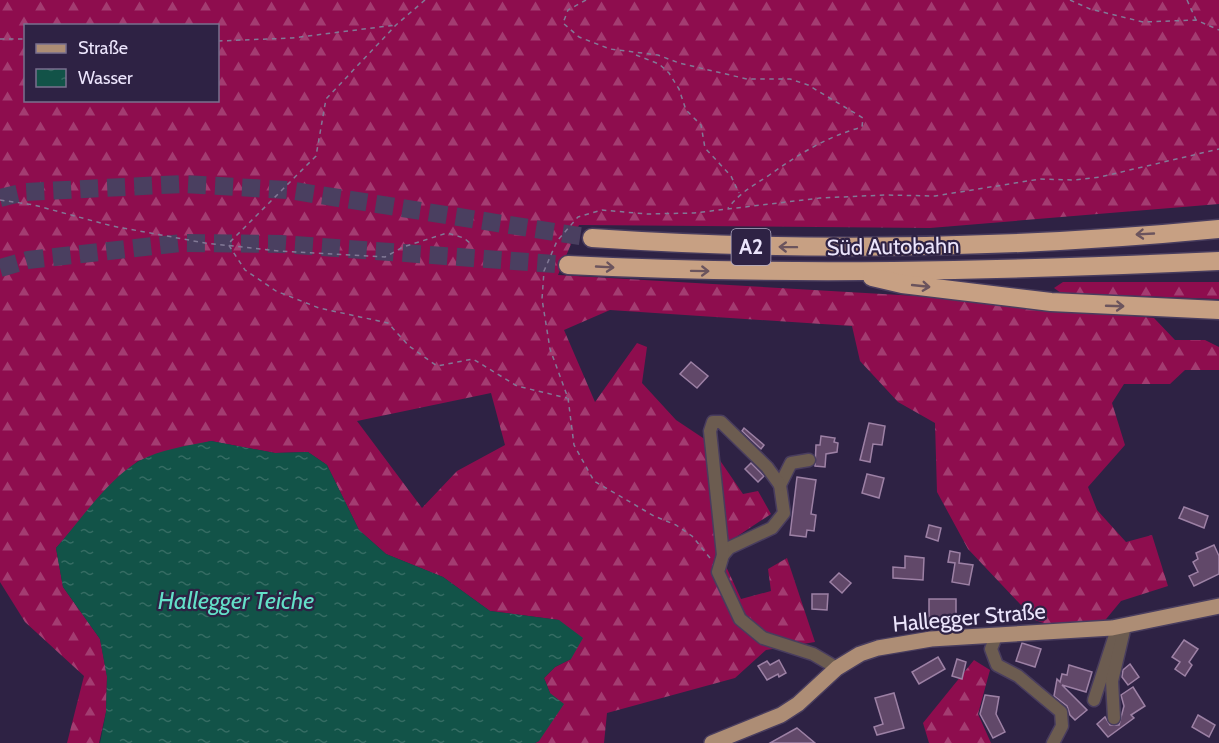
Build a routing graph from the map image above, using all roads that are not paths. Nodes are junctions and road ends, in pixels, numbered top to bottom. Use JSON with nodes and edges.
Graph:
{"nodes":[{"id":1,"x":1214,"y":229,"type":"edge"},
{"id":2,"x":592,"y":238,"type":"tunnel mouth"},
{"id":3,"x":1219,"y":261,"type":"edge"},
{"id":4,"x":1195,"y":262,"type":"junction"},
{"id":5,"x":568,"y":265,"type":"tunnel mouth"},
{"id":6,"x":1219,"y":267,"type":"edge"},
{"id":7,"x":843,"y":271,"type":"junction"},
{"id":8,"x":1219,"y":310,"type":"edge"},
{"id":9,"x":809,"y":460,"type":"dead end"},
{"id":10,"x":780,"y":485,"type":"junction"},
{"id":11,"x":723,"y":555,"type":"junction"},
{"id":12,"x":1219,"y":606,"type":"edge"},
{"id":13,"x":1121,"y":626,"type":"junction"},
{"id":14,"x":997,"y":634,"type":"junction"},
{"id":15,"x":837,"y":668,"type":"junction"},
{"id":16,"x":1094,"y":700,"type":"dead end"},
{"id":17,"x":1114,"y":718,"type":"dead end"},
{"id":18,"x":712,"y":743,"type":"edge"},
{"id":19,"x":1053,"y":743,"type":"edge"}],
"edges":[{"from":1,"to":2,"type":"highway","name":"Süd Autobahn","number":"A2","one_way":true},
{"from":3,"to":4,"type":"highway","name":"Süd Autobahn","number":"A2"},
{"from":4,"to":6,"type":"highway"},
{"from":4,"to":7,"type":"highway","name":"Süd Autobahn","number":"A2"},
{"from":5,"to":7,"type":"highway","name":"Süd Autobahn","number":"A2","one_way":true},
{"from":7,"to":8,"type":"highway","one_way":true},
{"from":9,"to":10,"type":"street"},
{"from":10,"to":11,"type":"street"},
{"from":10,"to":11,"type":"street"},
{"from":11,"to":15,"type":"street"},
{"from":12,"to":13,"type":"main road","name":"Hallegger Straße"},
{"from":13,"to":14,"type":"main road","name":"Hallegger Straße"},
{"from":13,"to":16,"type":"street"},
{"from":13,"to":17,"type":"street"},
{"from":14,"to":15,"type":"main road","name":"Hallegger Straße"},
{"from":14,"to":19,"type":"street"},
{"from":15,"to":18,"type":"main road","name":"Hallegger Straße"}]}
